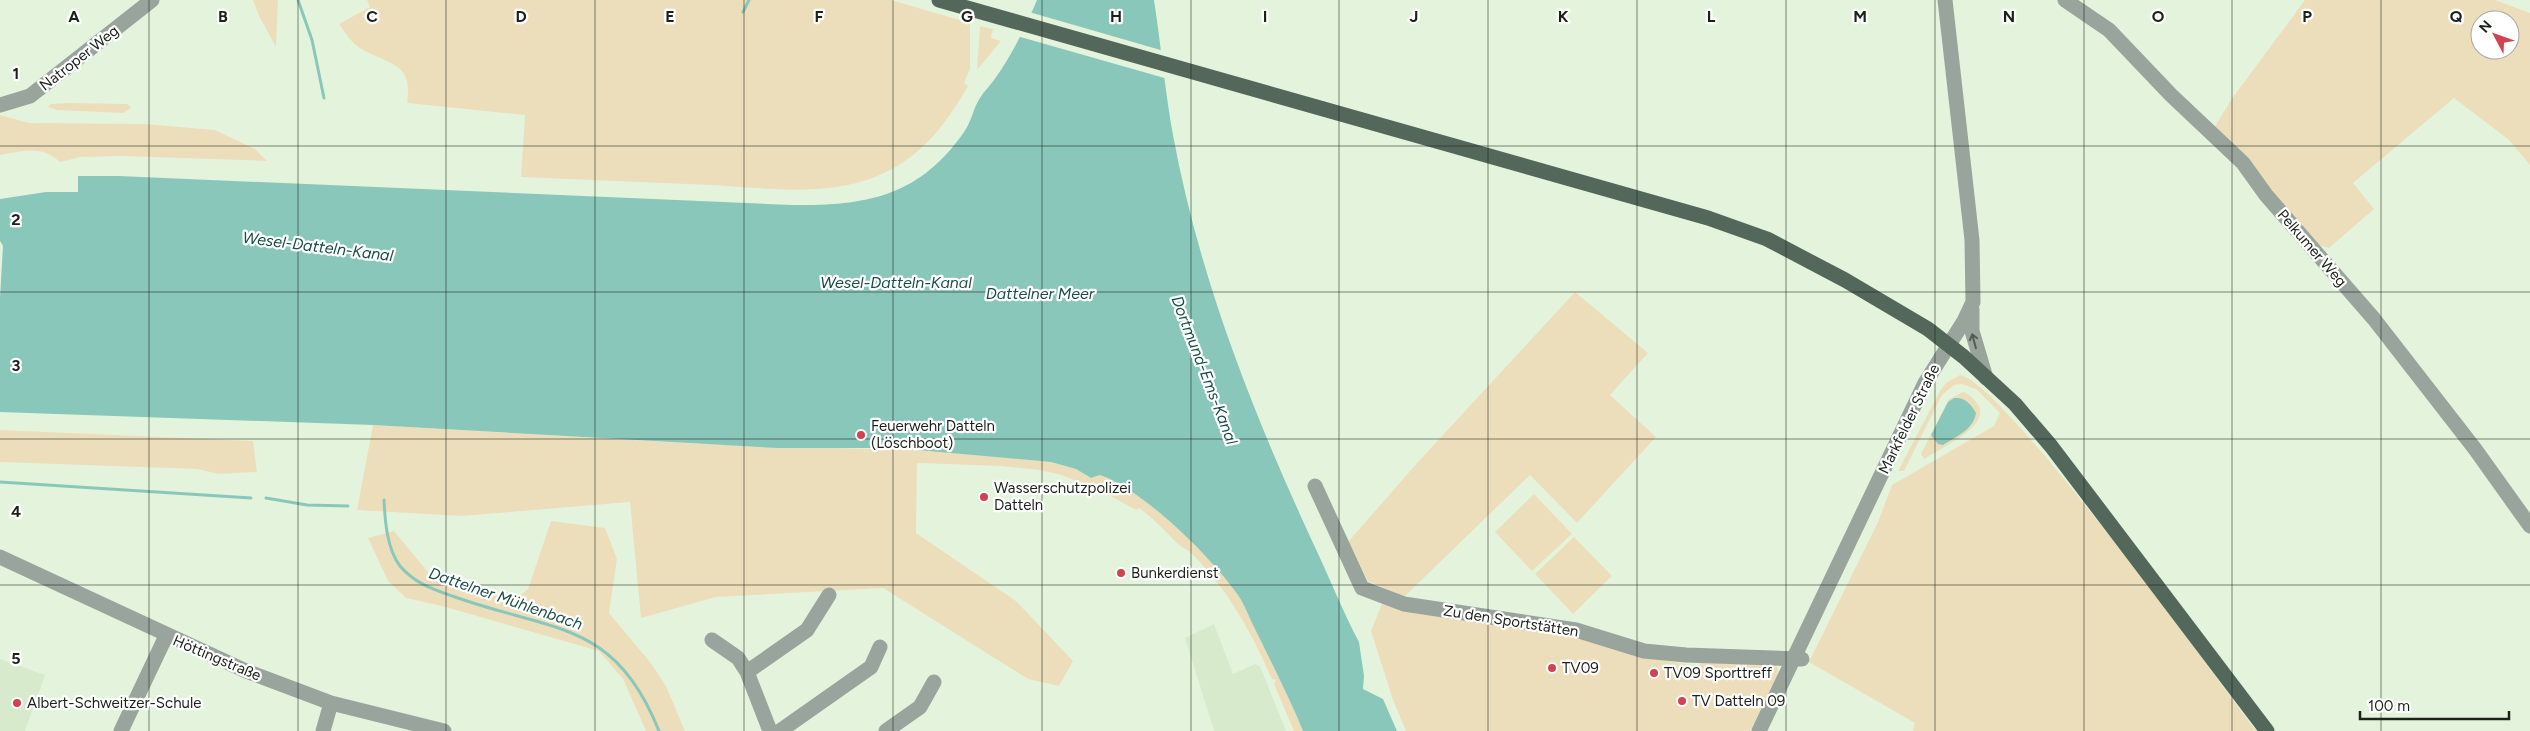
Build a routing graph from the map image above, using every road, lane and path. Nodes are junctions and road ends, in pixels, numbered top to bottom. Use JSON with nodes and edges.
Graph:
{"nodes":[{"id":1,"x":152,"y":0,"type":"edge"},
{"id":2,"x":939,"y":0,"type":"edge"},
{"id":3,"x":1945,"y":0,"type":"edge"},
{"id":4,"x":2065,"y":0,"type":"edge"},
{"id":5,"x":0,"y":105,"type":"edge"},
{"id":6,"x":1973,"y":302,"type":"junction"},
{"id":7,"x":1948,"y":344,"type":"junction"},
{"id":8,"x":1986,"y":378,"type":"junction"},
{"id":9,"x":1315,"y":486,"type":"dead end"},
{"id":10,"x":2530,"y":526,"type":"edge"},
{"id":11,"x":0,"y":557,"type":"edge"},
{"id":12,"x":829,"y":595,"type":"dead end"},
{"id":13,"x":166,"y":636,"type":"junction"},
{"id":14,"x":712,"y":640,"type":"dead end"},
{"id":15,"x":880,"y":647,"type":"dead end"},
{"id":16,"x":1799,"y":658,"type":"junction"},
{"id":17,"x":747,"y":672,"type":"junction"},
{"id":18,"x":934,"y":682,"type":"dead end"},
{"id":19,"x":331,"y":703,"type":"junction"},
{"id":20,"x":121,"y":731,"type":"edge"},
{"id":21,"x":323,"y":731,"type":"edge"},
{"id":22,"x":444,"y":731,"type":"edge"},
{"id":23,"x":770,"y":731,"type":"edge"},
{"id":24,"x":780,"y":731,"type":"edge"},
{"id":25,"x":886,"y":731,"type":"edge"},
{"id":26,"x":1759,"y":731,"type":"edge"},
{"id":27,"x":2268,"y":731,"type":"edge"}],
"edges":[{"from":1,"to":5,"type":"street","name":"Natroper Weg"},
{"from":2,"to":7,"type":"main road"},
{"from":3,"to":6,"type":"street","name":"Markfelder Straße"},
{"from":4,"to":10,"type":"street","name":"Pelkumer Weg"},
{"from":6,"to":7,"type":"street","name":"Markfelder Straße"},
{"from":8,"to":6,"type":"street","one_way":true},
{"from":7,"to":8,"type":"main road"},
{"from":7,"to":16,"type":"street","name":"Markfelder Straße"},
{"from":8,"to":27,"type":"main road"},
{"from":9,"to":16,"type":"street","name":"Zu den Sportstätten"},
{"from":11,"to":13,"type":"street","name":"Höttingstraße"},
{"from":12,"to":17,"type":"street"},
{"from":13,"to":19,"type":"street","name":"Höttingstraße"},
{"from":13,"to":20,"type":"street"},
{"from":14,"to":17,"type":"street"},
{"from":15,"to":24,"type":"street"},
{"from":16,"to":26,"type":"street","name":"Markfelder Straße"},
{"from":17,"to":23,"type":"street"},
{"from":18,"to":25,"type":"street"},
{"from":19,"to":21,"type":"street"},
{"from":19,"to":22,"type":"street","name":"Höttingstraße"}]}
